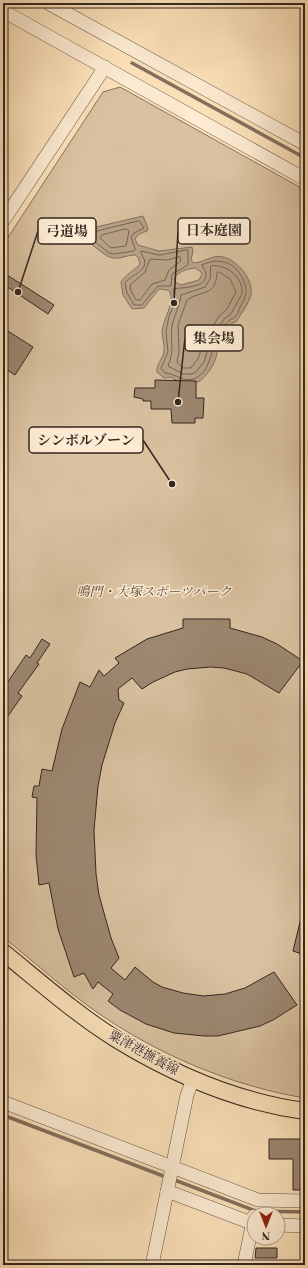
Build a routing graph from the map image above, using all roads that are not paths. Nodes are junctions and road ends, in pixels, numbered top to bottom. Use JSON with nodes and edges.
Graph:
{"nodes":[{"id":1,"x":48,"y":3,"type":"edge"},
{"id":2,"x":3,"y":11,"type":"edge"},
{"id":3,"x":105,"y":67,"type":"junction"},
{"id":4,"x":305,"y":144,"type":"edge"},
{"id":5,"x":305,"y":179,"type":"edge"},
{"id":6,"x":3,"y":221,"type":"edge"},
{"id":7,"x":3,"y":952,"type":"edge"},
{"id":8,"x":193,"y":1079,"type":"junction"},
{"id":9,"x":3,"y":1102,"type":"edge"},
{"id":10,"x":305,"y":1111,"type":"edge"},
{"id":11,"x":171,"y":1169,"type":"junction"},
{"id":12,"x":167,"y":1189,"type":"junction"},
{"id":13,"x":305,"y":1201,"type":"edge"},
{"id":14,"x":286,"y":1206,"type":"edge"},
{"id":15,"x":246,"y":1209,"type":"edge"},
{"id":16,"x":246,"y":1211,"type":"edge"},
{"id":17,"x":286,"y":1225,"type":"edge"},
{"id":18,"x":305,"y":1226,"type":"edge"},
{"id":19,"x":248,"y":1246,"type":"edge"},
{"id":20,"x":152,"y":1265,"type":"edge"},
{"id":21,"x":244,"y":1265,"type":"edge"}],
"edges":[{"from":1,"to":4,"type":"street"},
{"from":2,"to":3,"type":"street"},
{"from":3,"to":5,"type":"street"},
{"from":3,"to":6,"type":"street"},
{"from":7,"to":8,"type":"main road","name":"粟津港撫養線"},
{"from":8,"to":10,"type":"main road","name":"粟津港撫養線"},
{"from":8,"to":11,"type":"street"},
{"from":9,"to":11,"type":"street"},
{"from":11,"to":12,"type":"street"},
{"from":11,"to":15,"type":"street"},
{"from":12,"to":16,"type":"street"},
{"from":12,"to":20,"type":"street"},
{"from":13,"to":14,"type":"street"},
{"from":17,"to":18,"type":"street"},
{"from":19,"to":21,"type":"street"}]}
